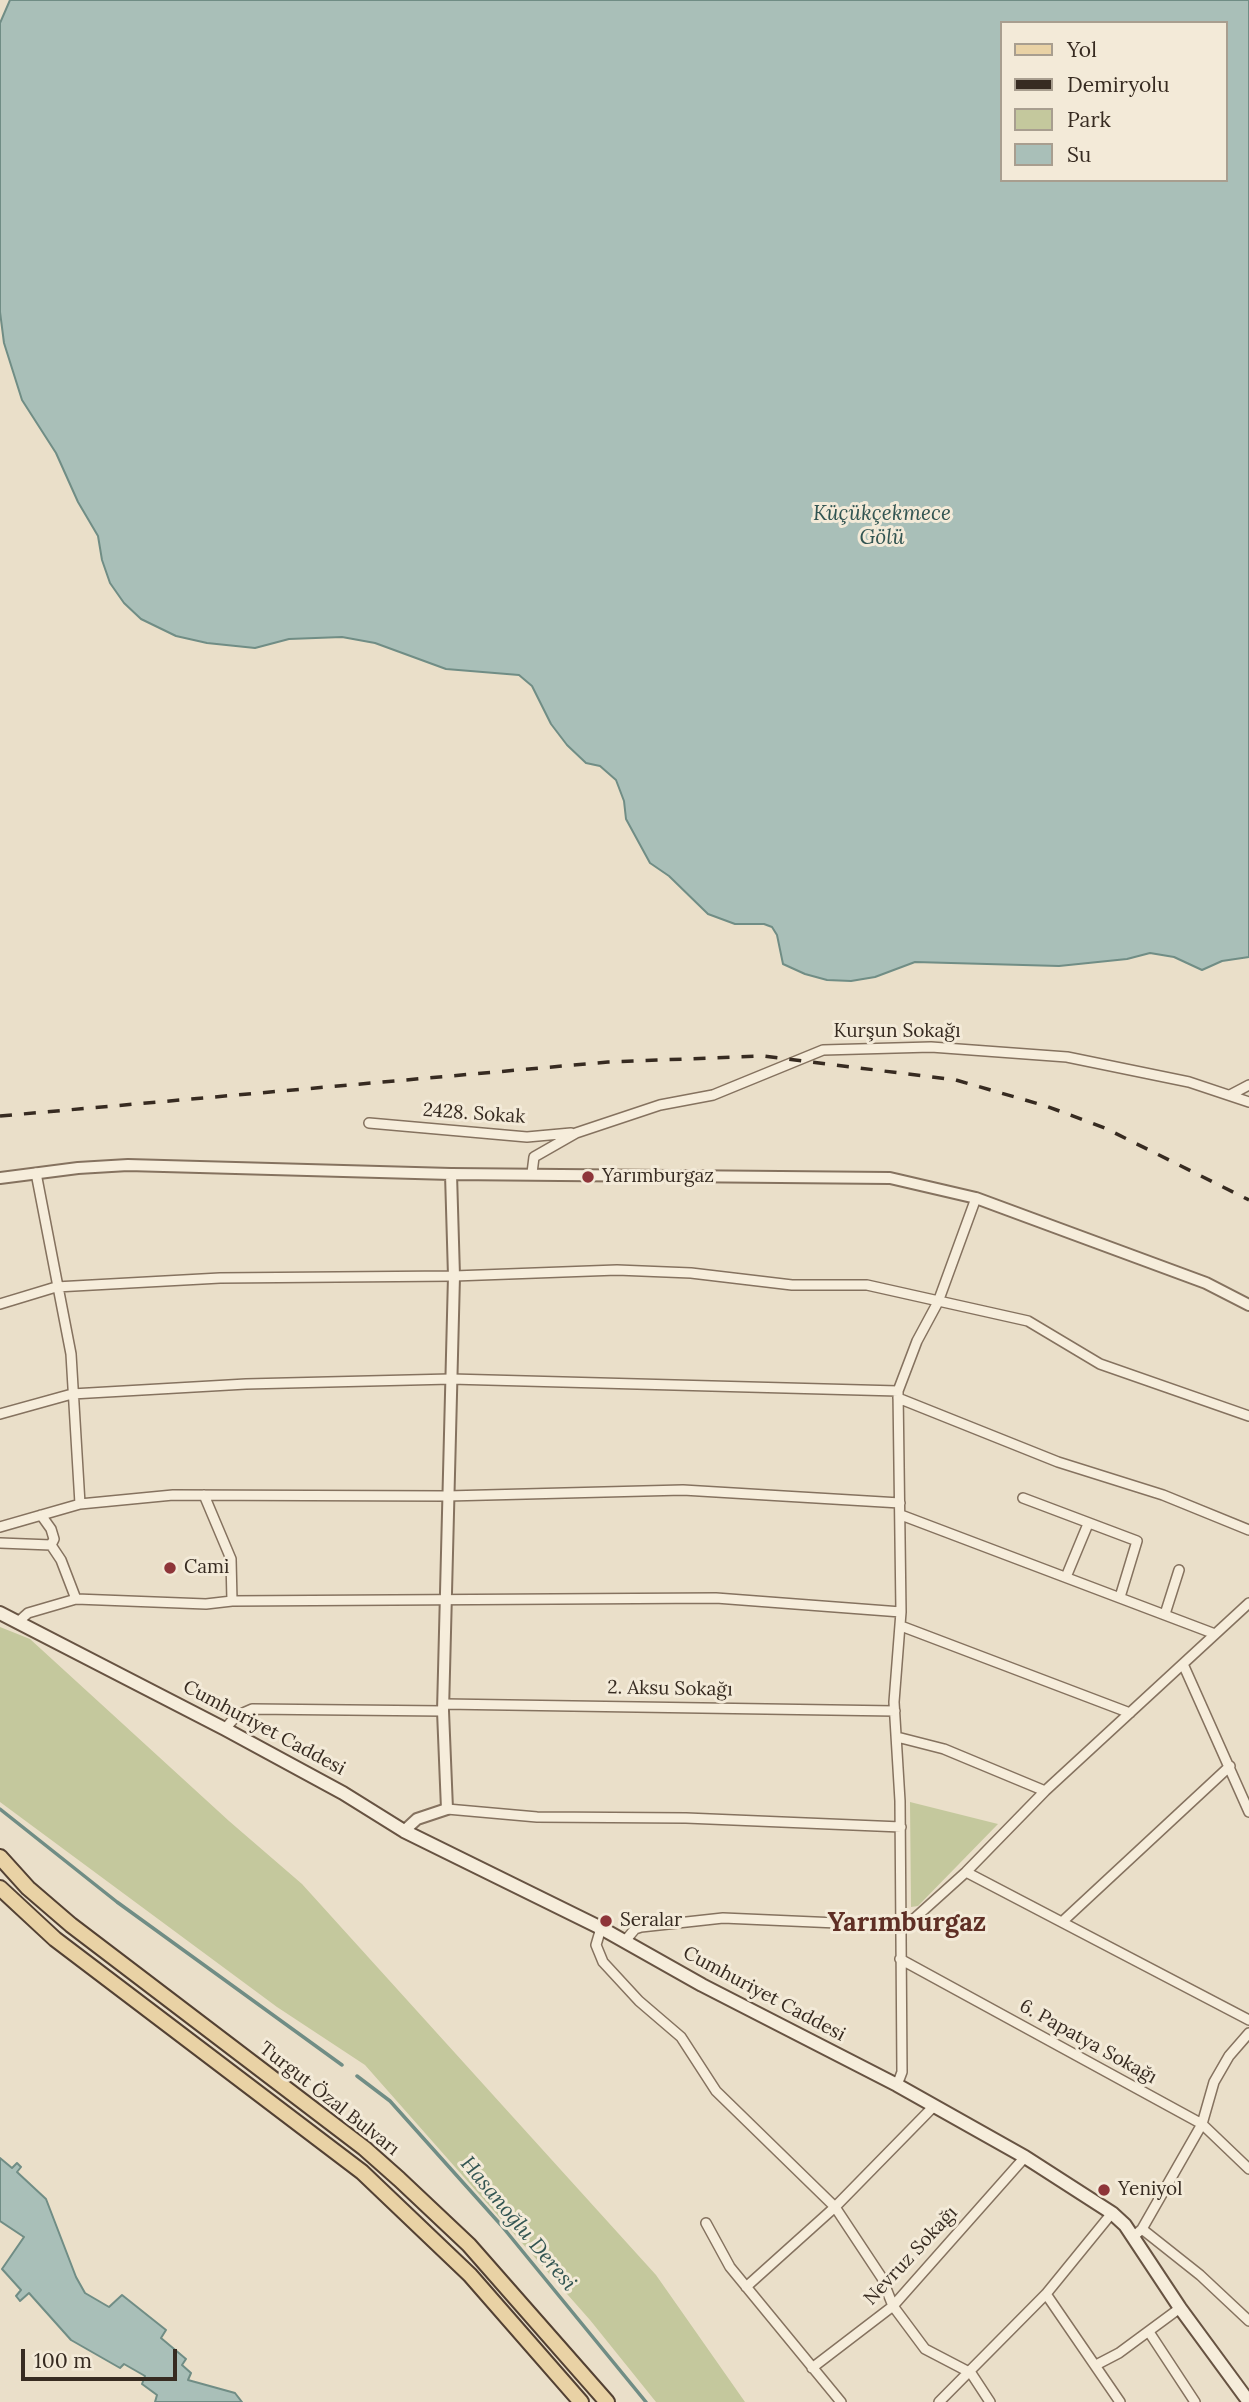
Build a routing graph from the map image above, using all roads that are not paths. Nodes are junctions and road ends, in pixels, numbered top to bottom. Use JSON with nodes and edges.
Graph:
{"nodes":[{"id":1,"x":1249,"y":1085,"type":"edge"},
{"id":2,"x":1230,"y":1095,"type":"junction"},
{"id":3,"x":1249,"y":1102,"type":"edge"},
{"id":4,"x":369,"y":1123,"type":"dead end"},
{"id":5,"x":576,"y":1133,"type":"junction"},
{"id":6,"x":36,"y":1173,"type":"junction"},
{"id":7,"x":532,"y":1173,"type":"junction"},
{"id":8,"x":451,"y":1174,"type":"junction"},
{"id":9,"x":0,"y":1178,"type":"edge"},
{"id":10,"x":976,"y":1198,"type":"junction"},
{"id":11,"x":454,"y":1276,"type":"junction"},
{"id":12,"x":56,"y":1287,"type":"junction"},
{"id":13,"x":938,"y":1301,"type":"junction"},
{"id":14,"x":0,"y":1304,"type":"edge"},
{"id":15,"x":1249,"y":1305,"type":"edge"},
{"id":16,"x":451,"y":1379,"type":"junction"},
{"id":17,"x":72,"y":1394,"type":"junction"},
{"id":18,"x":898,"y":1394,"type":"junction"},
{"id":19,"x":0,"y":1414,"type":"edge"},
{"id":20,"x":1249,"y":1416,"type":"edge"},
{"id":21,"x":204,"y":1495,"type":"junction"},
{"id":22,"x":447,"y":1496,"type":"junction"},
{"id":23,"x":1023,"y":1498,"type":"dead end"},
{"id":24,"x":900,"y":1503,"type":"junction"},
{"id":25,"x":80,"y":1504,"type":"junction"},
{"id":26,"x":41,"y":1515,"type":"junction"},
{"id":27,"x":901,"y":1515,"type":"junction"},
{"id":28,"x":1088,"y":1524,"type":"junction"},
{"id":29,"x":0,"y":1527,"type":"edge"},
{"id":30,"x":1249,"y":1530,"type":"edge"},
{"id":31,"x":0,"y":1542,"type":"edge"},
{"id":32,"x":51,"y":1545,"type":"junction"},
{"id":33,"x":1179,"y":1570,"type":"dead end"},
{"id":34,"x":1066,"y":1577,"type":"junction"},
{"id":35,"x":1120,"y":1597,"type":"junction"},
{"id":36,"x":76,"y":1600,"type":"junction"},
{"id":37,"x":232,"y":1601,"type":"junction"},
{"id":38,"x":447,"y":1601,"type":"junction"},
{"id":39,"x":1249,"y":1603,"type":"edge"},
{"id":40,"x":901,"y":1612,"type":"junction"},
{"id":41,"x":0,"y":1613,"type":"edge"},
{"id":42,"x":1164,"y":1614,"type":"junction"},
{"id":43,"x":18,"y":1622,"type":"junction"},
{"id":44,"x":901,"y":1626,"type":"junction"},
{"id":45,"x":1215,"y":1634,"type":"junction"},
{"id":46,"x":1183,"y":1664,"type":"junction"},
{"id":47,"x":444,"y":1707,"type":"junction"},
{"id":48,"x":895,"y":1711,"type":"junction"},
{"id":49,"x":1130,"y":1713,"type":"junction"},
{"id":50,"x":225,"y":1729,"type":"junction"},
{"id":51,"x":897,"y":1737,"type":"junction"},
{"id":52,"x":1230,"y":1766,"type":"junction"},
{"id":53,"x":1045,"y":1791,"type":"junction"},
{"id":54,"x":447,"y":1809,"type":"junction"},
{"id":55,"x":1249,"y":1812,"type":"edge"},
{"id":56,"x":901,"y":1827,"type":"junction"},
{"id":57,"x":404,"y":1831,"type":"junction"},
{"id":58,"x":0,"y":1857,"type":"edge"},
{"id":59,"x":966,"y":1872,"type":"junction"},
{"id":60,"x":0,"y":1888,"type":"edge"},
{"id":61,"x":1062,"y":1922,"type":"junction"},
{"id":62,"x":601,"y":1928,"type":"junction"},
{"id":63,"x":902,"y":1928,"type":"junction"},
{"id":64,"x":625,"y":1941,"type":"junction"},
{"id":65,"x":900,"y":1959,"type":"junction"},
{"id":66,"x":1249,"y":2020,"type":"edge"},
{"id":67,"x":1249,"y":2033,"type":"edge"},
{"id":68,"x":897,"y":2085,"type":"junction"},
{"id":69,"x":934,"y":2106,"type":"junction"},
{"id":70,"x":1202,"y":2124,"type":"junction"},
{"id":71,"x":1025,"y":2157,"type":"junction"},
{"id":72,"x":1249,"y":2169,"type":"edge"},
{"id":73,"x":835,"y":2207,"type":"junction"},
{"id":74,"x":1112,"y":2213,"type":"junction"},
{"id":75,"x":706,"y":2223,"type":"dead end"},
{"id":76,"x":1138,"y":2233,"type":"junction"},
{"id":77,"x":746,"y":2287,"type":"junction"},
{"id":78,"x":1046,"y":2294,"type":"junction"},
{"id":79,"x":893,"y":2306,"type":"junction"},
{"id":80,"x":1180,"y":2308,"type":"junction"},
{"id":81,"x":1249,"y":2321,"type":"edge"},
{"id":82,"x":1149,"y":2332,"type":"junction"},
{"id":83,"x":1096,"y":2365,"type":"junction"},
{"id":84,"x":812,"y":2368,"type":"junction"},
{"id":85,"x":971,"y":2373,"type":"junction"},
{"id":86,"x":581,"y":2402,"type":"edge"},
{"id":87,"x":607,"y":2402,"type":"edge"},
{"id":88,"x":841,"y":2402,"type":"edge"},
{"id":89,"x":939,"y":2402,"type":"edge"},
{"id":90,"x":990,"y":2402,"type":"edge"},
{"id":91,"x":1121,"y":2402,"type":"edge"},
{"id":92,"x":1195,"y":2402,"type":"edge"},
{"id":93,"x":1249,"y":2402,"type":"edge"}],
"edges":[{"from":1,"to":2,"type":"street"},
{"from":2,"to":3,"type":"street","name":"Kurşun Sokağı"},
{"from":2,"to":5,"type":"street","name":"Kurşun Sokağı"},
{"from":4,"to":5,"type":"street","name":"2428. Sokak"},
{"from":5,"to":7,"type":"street","name":"Kurşun Sokağı"},
{"from":6,"to":8,"type":"street"},
{"from":6,"to":9,"type":"street"},
{"from":6,"to":12,"type":"street"},
{"from":7,"to":8,"type":"street"},
{"from":7,"to":10,"type":"street"},
{"from":8,"to":11,"type":"street"},
{"from":10,"to":13,"type":"street"},
{"from":10,"to":15,"type":"street"},
{"from":11,"to":12,"type":"street"},
{"from":11,"to":13,"type":"street"},
{"from":11,"to":16,"type":"street"},
{"from":12,"to":14,"type":"street"},
{"from":12,"to":17,"type":"street"},
{"from":13,"to":18,"type":"street"},
{"from":13,"to":20,"type":"street"},
{"from":16,"to":17,"type":"street"},
{"from":16,"to":18,"type":"street"},
{"from":16,"to":22,"type":"street"},
{"from":17,"to":19,"type":"street"},
{"from":17,"to":25,"type":"street"},
{"from":18,"to":24,"type":"street"},
{"from":18,"to":30,"type":"street"},
{"from":21,"to":22,"type":"street"},
{"from":21,"to":25,"type":"street"},
{"from":21,"to":37,"type":"street"},
{"from":22,"to":24,"type":"street"},
{"from":22,"to":38,"type":"street"},
{"from":23,"to":28,"type":"street"},
{"from":24,"to":27,"type":"street"},
{"from":25,"to":26,"type":"street"},
{"from":26,"to":29,"type":"street"},
{"from":26,"to":32,"type":"street"},
{"from":27,"to":34,"type":"street"},
{"from":27,"to":40,"type":"street"},
{"from":28,"to":34,"type":"street"},
{"from":28,"to":35,"type":"street"},
{"from":31,"to":32,"type":"street"},
{"from":32,"to":36,"type":"street"},
{"from":33,"to":42,"type":"street"},
{"from":34,"to":35,"type":"street"},
{"from":35,"to":42,"type":"street"},
{"from":36,"to":37,"type":"street"},
{"from":36,"to":43,"type":"street"},
{"from":37,"to":38,"type":"street"},
{"from":38,"to":40,"type":"street"},
{"from":38,"to":47,"type":"street"},
{"from":39,"to":45,"type":"street"},
{"from":40,"to":44,"type":"street"},
{"from":41,"to":43,"type":"main road","name":"Cumhuriyet Caddesi"},
{"from":42,"to":45,"type":"street"},
{"from":43,"to":50,"type":"main road","name":"Cumhuriyet Caddesi"},
{"from":44,"to":48,"type":"street"},
{"from":44,"to":49,"type":"street"},
{"from":45,"to":46,"type":"street"},
{"from":46,"to":49,"type":"street"},
{"from":46,"to":52,"type":"street"},
{"from":47,"to":48,"type":"street","name":"2. Aksu Sokağı"},
{"from":47,"to":50,"type":"street","name":"2. Aksu Sokağı"},
{"from":47,"to":54,"type":"street"},
{"from":48,"to":51,"type":"street"},
{"from":49,"to":53,"type":"street"},
{"from":50,"to":57,"type":"main road","name":"Cumhuriyet Caddesi"},
{"from":51,"to":53,"type":"street"},
{"from":51,"to":56,"type":"street"},
{"from":52,"to":55,"type":"street"},
{"from":52,"to":61,"type":"street"},
{"from":53,"to":59,"type":"street"},
{"from":54,"to":56,"type":"street"},
{"from":54,"to":57,"type":"street"},
{"from":56,"to":63,"type":"street"},
{"from":57,"to":62,"type":"main road","name":"Cumhuriyet Caddesi"},
{"from":58,"to":87,"type":"main road","name":"Turgut Özal Bulvarı"},
{"from":59,"to":61,"type":"street"},
{"from":59,"to":63,"type":"street"},
{"from":60,"to":86,"type":"main road","name":"Turgut Özal Bulvarı"},
{"from":61,"to":66,"type":"street"},
{"from":62,"to":64,"type":"main road","name":"Cumhuriyet Caddesi"},
{"from":62,"to":73,"type":"street"},
{"from":63,"to":64,"type":"street"},
{"from":63,"to":65,"type":"street"},
{"from":64,"to":68,"type":"main road","name":"Cumhuriyet Caddesi"},
{"from":65,"to":68,"type":"street"},
{"from":65,"to":70,"type":"street","name":"6. Papatya Sokağı"},
{"from":67,"to":70,"type":"street"},
{"from":68,"to":69,"type":"main road","name":"Cumhuriyet Caddesi"},
{"from":69,"to":71,"type":"main road","name":"Cumhuriyet Caddesi"},
{"from":69,"to":73,"type":"street"},
{"from":70,"to":72,"type":"street","name":"6. Papatya Sokağı"},
{"from":70,"to":76,"type":"street"},
{"from":71,"to":74,"type":"main road","name":"Cumhuriyet Caddesi"},
{"from":71,"to":79,"type":"street","name":"Nevruz Sokağı"},
{"from":73,"to":77,"type":"street"},
{"from":73,"to":79,"type":"street"},
{"from":74,"to":76,"type":"main road","name":"Cumhuriyet Caddesi"},
{"from":74,"to":78,"type":"street"},
{"from":75,"to":77,"type":"street"},
{"from":76,"to":80,"type":"main road","name":"Cumhuriyet Caddesi"},
{"from":76,"to":81,"type":"street"},
{"from":77,"to":84,"type":"street"},
{"from":78,"to":83,"type":"street"},
{"from":78,"to":85,"type":"street"},
{"from":79,"to":84,"type":"street","name":"Nevruz Sokağı"},
{"from":79,"to":85,"type":"street"},
{"from":80,"to":82,"type":"street"},
{"from":80,"to":93,"type":"main road","name":"Cumhuriyet Caddesi"},
{"from":82,"to":83,"type":"street"},
{"from":82,"to":92,"type":"street"},
{"from":83,"to":91,"type":"street"},
{"from":84,"to":88,"type":"street"},
{"from":85,"to":89,"type":"street"},
{"from":85,"to":90,"type":"street"}]}
